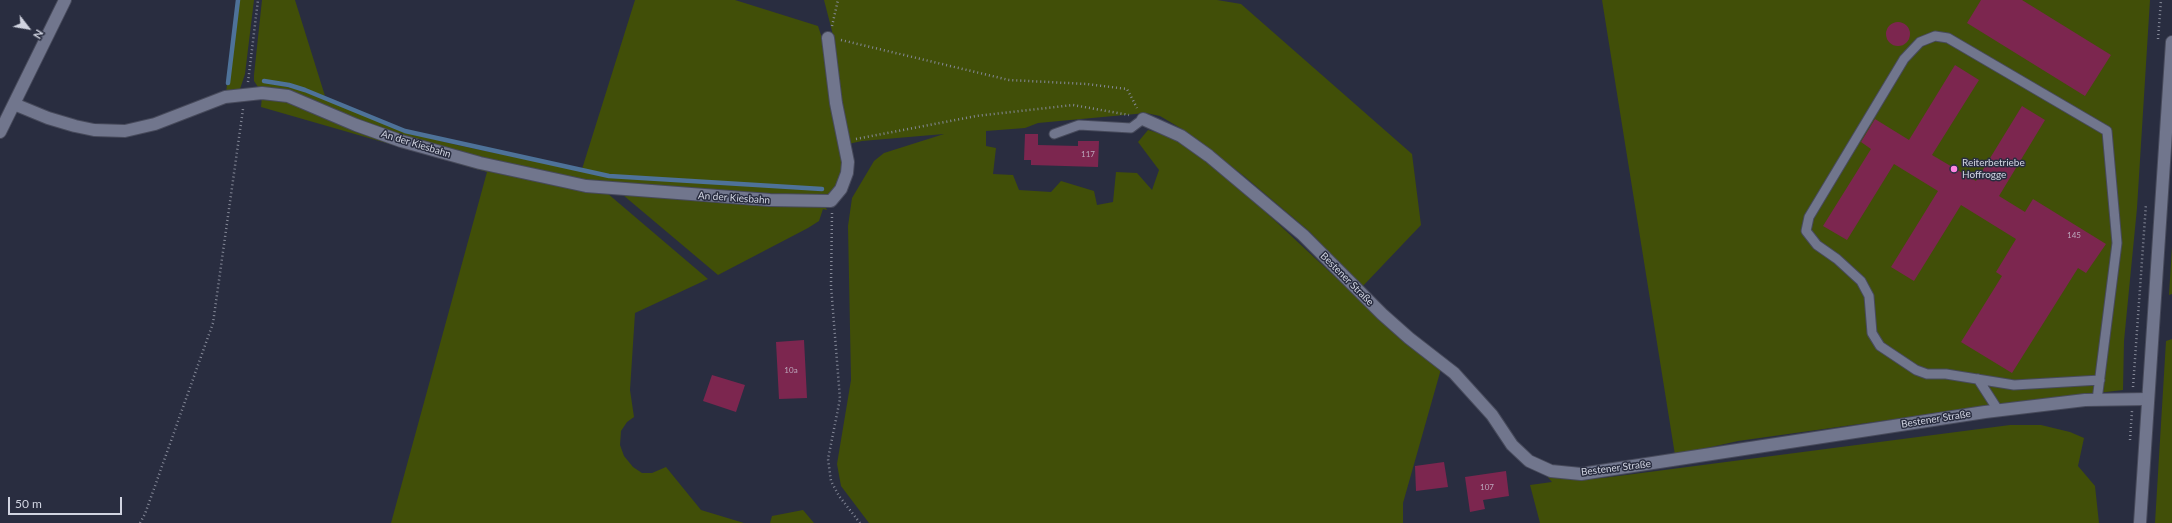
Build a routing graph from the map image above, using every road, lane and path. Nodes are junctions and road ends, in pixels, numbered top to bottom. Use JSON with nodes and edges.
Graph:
{"nodes":[{"id":1,"x":65,"y":0,"type":"edge"},
{"id":2,"x":258,"y":0,"type":"edge"},
{"id":3,"x":838,"y":0,"type":"edge"},
{"id":4,"x":828,"y":38,"type":"junction"},
{"id":5,"x":2172,"y":42,"type":"edge"},
{"id":6,"x":246,"y":95,"type":"junction"},
{"id":7,"x":14,"y":104,"type":"junction"},
{"id":8,"x":1143,"y":119,"type":"junction"},
{"id":9,"x":0,"y":132,"type":"edge"},
{"id":10,"x":1054,"y":134,"type":"dead end"},
{"id":11,"x":844,"y":142,"type":"junction"},
{"id":12,"x":831,"y":201,"type":"junction"},
{"id":13,"x":1978,"y":379,"type":"junction"},
{"id":14,"x":2100,"y":380,"type":"junction"},
{"id":15,"x":2148,"y":399,"type":"junction"},
{"id":16,"x":2097,"y":400,"type":"junction"},
{"id":17,"x":1998,"y":410,"type":"junction"},
{"id":18,"x":140,"y":523,"type":"edge"},
{"id":19,"x":860,"y":523,"type":"edge"},
{"id":20,"x":2140,"y":523,"type":"edge"}],
"edges":[{"from":1,"to":7,"type":"street"},
{"from":2,"to":6,"type":"path"},
{"from":3,"to":4,"type":"path"},
{"from":4,"to":8,"type":"path"},
{"from":4,"to":11,"type":"street"},
{"from":5,"to":15,"type":"street"},
{"from":6,"to":7,"type":"street","name":"An der Kiesbahn"},
{"from":6,"to":12,"type":"street","name":"An der Kiesbahn"},
{"from":6,"to":18,"type":"path"},
{"from":7,"to":9,"type":"street"},
{"from":8,"to":10,"type":"lane"},
{"from":8,"to":11,"type":"path"},
{"from":8,"to":17,"type":"street","name":"Bestener Straße"},
{"from":11,"to":12,"type":"street"},
{"from":12,"to":19,"type":"path"},
{"from":13,"to":14,"type":"lane"},
{"from":13,"to":14,"type":"lane"},
{"from":13,"to":17,"type":"lane"},
{"from":14,"to":16,"type":"lane"},
{"from":15,"to":16,"type":"street","name":"Bestener Straße"},
{"from":15,"to":20,"type":"street"},
{"from":16,"to":17,"type":"street","name":"Bestener Straße"}]}
